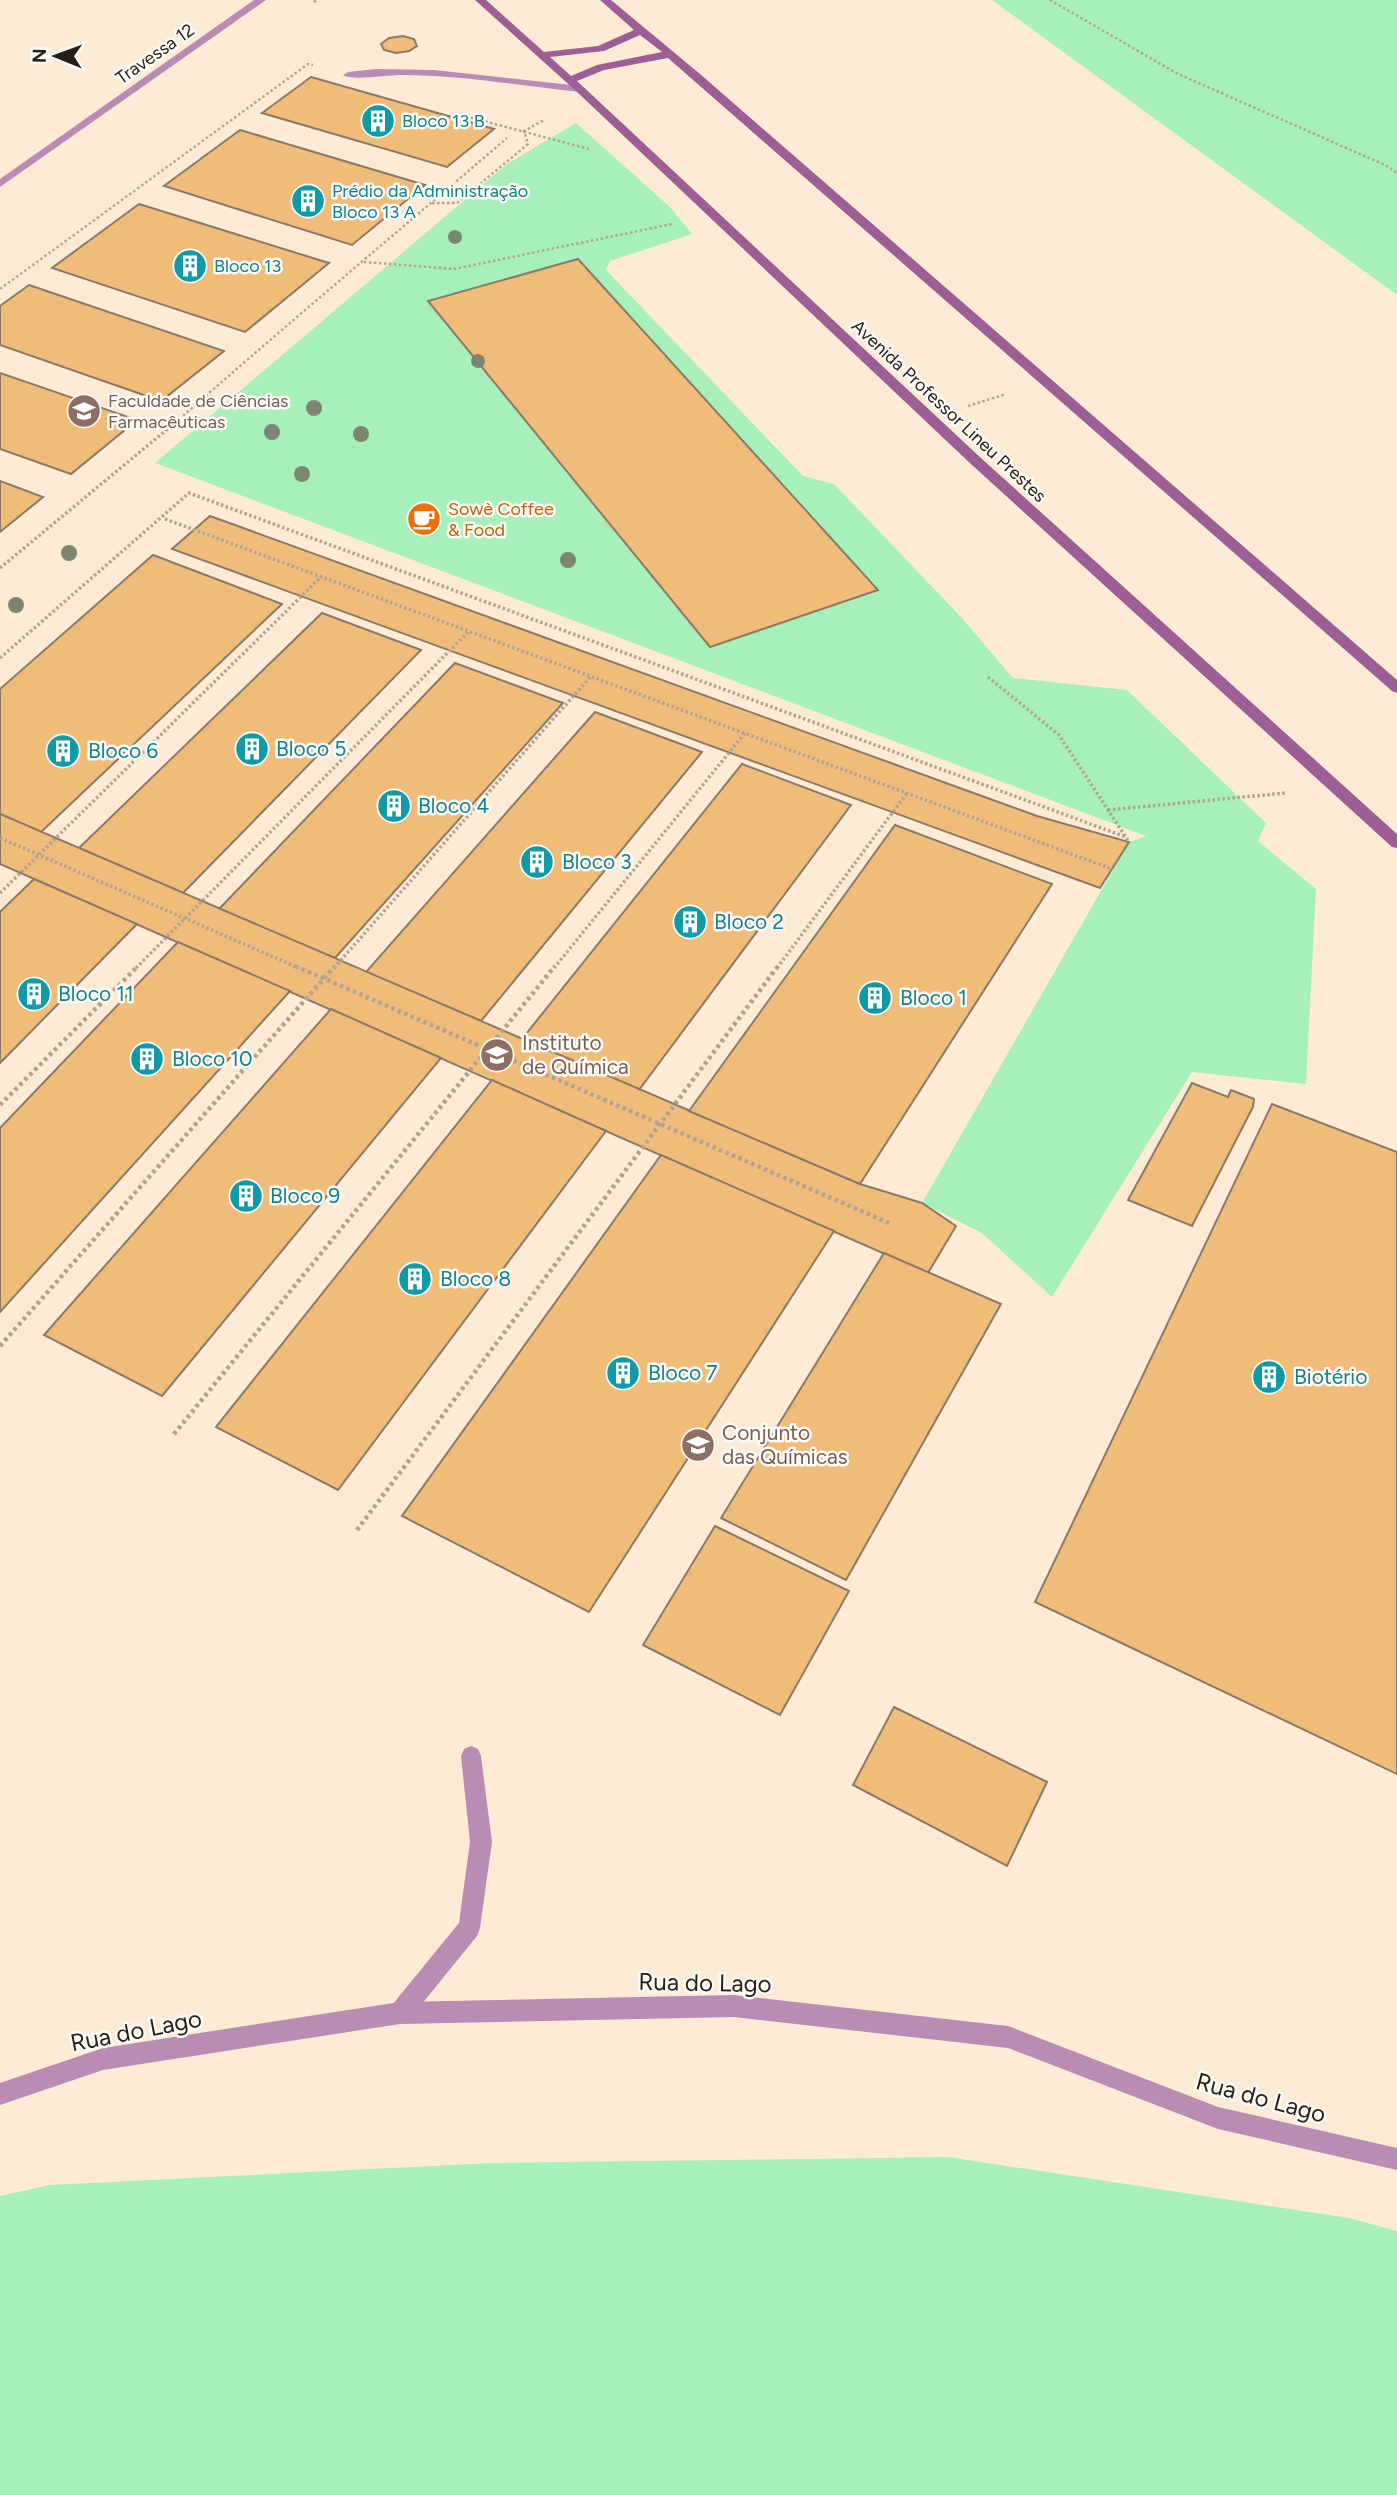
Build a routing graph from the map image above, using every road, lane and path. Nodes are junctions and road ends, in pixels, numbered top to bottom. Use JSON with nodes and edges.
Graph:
{"nodes":[{"id":1,"x":261,"y":0,"type":"edge"},
{"id":2,"x":480,"y":0,"type":"edge"},
{"id":3,"x":605,"y":0,"type":"edge"},
{"id":4,"x":1049,"y":0,"type":"edge"},
{"id":5,"x":642,"y":30,"type":"junction"},
{"id":6,"x":670,"y":54,"type":"junction"},
{"id":7,"x":542,"y":55,"type":"junction"},
{"id":8,"x":348,"y":75,"type":"joint"},
{"id":9,"x":575,"y":85,"type":"junction"},
{"id":10,"x":461,"y":115,"type":"dead end"},
{"id":11,"x":523,"y":131,"type":"junction"},
{"id":12,"x":507,"y":138,"type":"dead end"},
{"id":13,"x":589,"y":149,"type":"dead end"},
{"id":14,"x":1397,"y":173,"type":"edge"},
{"id":15,"x":0,"y":184,"type":"edge"},
{"id":16,"x":432,"y":203,"type":"junction"},
{"id":17,"x":713,"y":215,"type":"junction"},
{"id":18,"x":363,"y":262,"type":"junction"},
{"id":19,"x":0,"y":289,"type":"edge"},
{"id":20,"x":1044,"y":382,"type":"junction"},
{"id":21,"x":930,"y":417,"type":"junction"},
{"id":22,"x":165,"y":519,"type":"dead end"},
{"id":23,"x":0,"y":568,"type":"edge"},
{"id":24,"x":321,"y":577,"type":"junction"},
{"id":25,"x":469,"y":631,"type":"junction"},
{"id":26,"x":0,"y":658,"type":"edge"},
{"id":27,"x":591,"y":676,"type":"junction"},
{"id":28,"x":988,"y":677,"type":"dead end"},
{"id":29,"x":1397,"y":688,"type":"edge"},
{"id":30,"x":745,"y":733,"type":"junction"},
{"id":31,"x":1337,"y":789,"type":"junction"},
{"id":32,"x":907,"y":793,"type":"junction"},
{"id":33,"x":1108,"y":810,"type":"junction"},
{"id":34,"x":0,"y":838,"type":"edge"},
{"id":35,"x":1397,"y":843,"type":"edge"},
{"id":36,"x":40,"y":856,"type":"junction"},
{"id":37,"x":1112,"y":869,"type":"dead end"},
{"id":38,"x":0,"y":893,"type":"edge"},
{"id":39,"x":186,"y":918,"type":"junction"},
{"id":40,"x":324,"y":978,"type":"junction"},
{"id":41,"x":488,"y":1049,"type":"junction"},
{"id":42,"x":0,"y":1105,"type":"edge"},
{"id":43,"x":659,"y":1123,"type":"junction"},
{"id":44,"x":889,"y":1223,"type":"dead end"},
{"id":45,"x":0,"y":1346,"type":"edge"},
{"id":46,"x":174,"y":1434,"type":"dead end"},
{"id":47,"x":357,"y":1530,"type":"dead end"},
{"id":48,"x":471,"y":1756,"type":"dead end"},
{"id":49,"x":400,"y":2013,"type":"junction"},
{"id":50,"x":0,"y":2094,"type":"edge"},
{"id":51,"x":1397,"y":2159,"type":"edge"}],
"edges":[{"from":1,"to":15,"type":"street","name":"Travessa 12"},
{"from":2,"to":7,"type":"main road","name":"Avenida Professor Lineu Prestes"},
{"from":3,"to":5,"type":"main road"},
{"from":4,"to":14,"type":"path"},
{"from":5,"to":6,"type":"main road"},
{"from":5,"to":7,"type":"main road"},
{"from":6,"to":9,"type":"main road"},
{"from":6,"to":20,"type":"main road"},
{"from":7,"to":9,"type":"main road","name":"Avenida Professor Lineu Prestes"},
{"from":8,"to":9,"type":"street"},
{"from":8,"to":19,"type":"path"},
{"from":9,"to":17,"type":"main road","name":"Avenida Professor Lineu Prestes"},
{"from":10,"to":11,"type":"path"},
{"from":11,"to":13,"type":"path"},
{"from":11,"to":16,"type":"path"},
{"from":12,"to":16,"type":"path"},
{"from":16,"to":18,"type":"path"},
{"from":17,"to":18,"type":"path"},
{"from":17,"to":21,"type":"main road","name":"Avenida Professor Lineu Prestes"},
{"from":18,"to":23,"type":"path"},
{"from":20,"to":21,"type":"path"},
{"from":20,"to":29,"type":"main road"},
{"from":21,"to":31,"type":"main road","name":"Avenida Professor Lineu Prestes"},
{"from":22,"to":24,"type":"path"},
{"from":24,"to":25,"type":"path"},
{"from":24,"to":36,"type":"path"},
{"from":25,"to":27,"type":"path"},
{"from":25,"to":39,"type":"path"},
{"from":26,"to":33,"type":"path"},
{"from":27,"to":30,"type":"path"},
{"from":27,"to":40,"type":"path"},
{"from":28,"to":33,"type":"path"},
{"from":30,"to":32,"type":"path"},
{"from":30,"to":41,"type":"path"},
{"from":31,"to":33,"type":"path"},
{"from":31,"to":35,"type":"main road","name":"Avenida Professor Lineu Prestes"},
{"from":32,"to":37,"type":"path"},
{"from":32,"to":43,"type":"path"},
{"from":34,"to":36,"type":"path"},
{"from":36,"to":38,"type":"path"},
{"from":36,"to":39,"type":"path"},
{"from":39,"to":40,"type":"path"},
{"from":39,"to":42,"type":"path"},
{"from":40,"to":41,"type":"path"},
{"from":40,"to":45,"type":"path"},
{"from":41,"to":43,"type":"path"},
{"from":41,"to":46,"type":"path"},
{"from":43,"to":44,"type":"path"},
{"from":43,"to":47,"type":"path"},
{"from":48,"to":49,"type":"street"},
{"from":49,"to":50,"type":"street","name":"Rua do Lago"},
{"from":49,"to":51,"type":"street","name":"Rua do Lago"}]}
